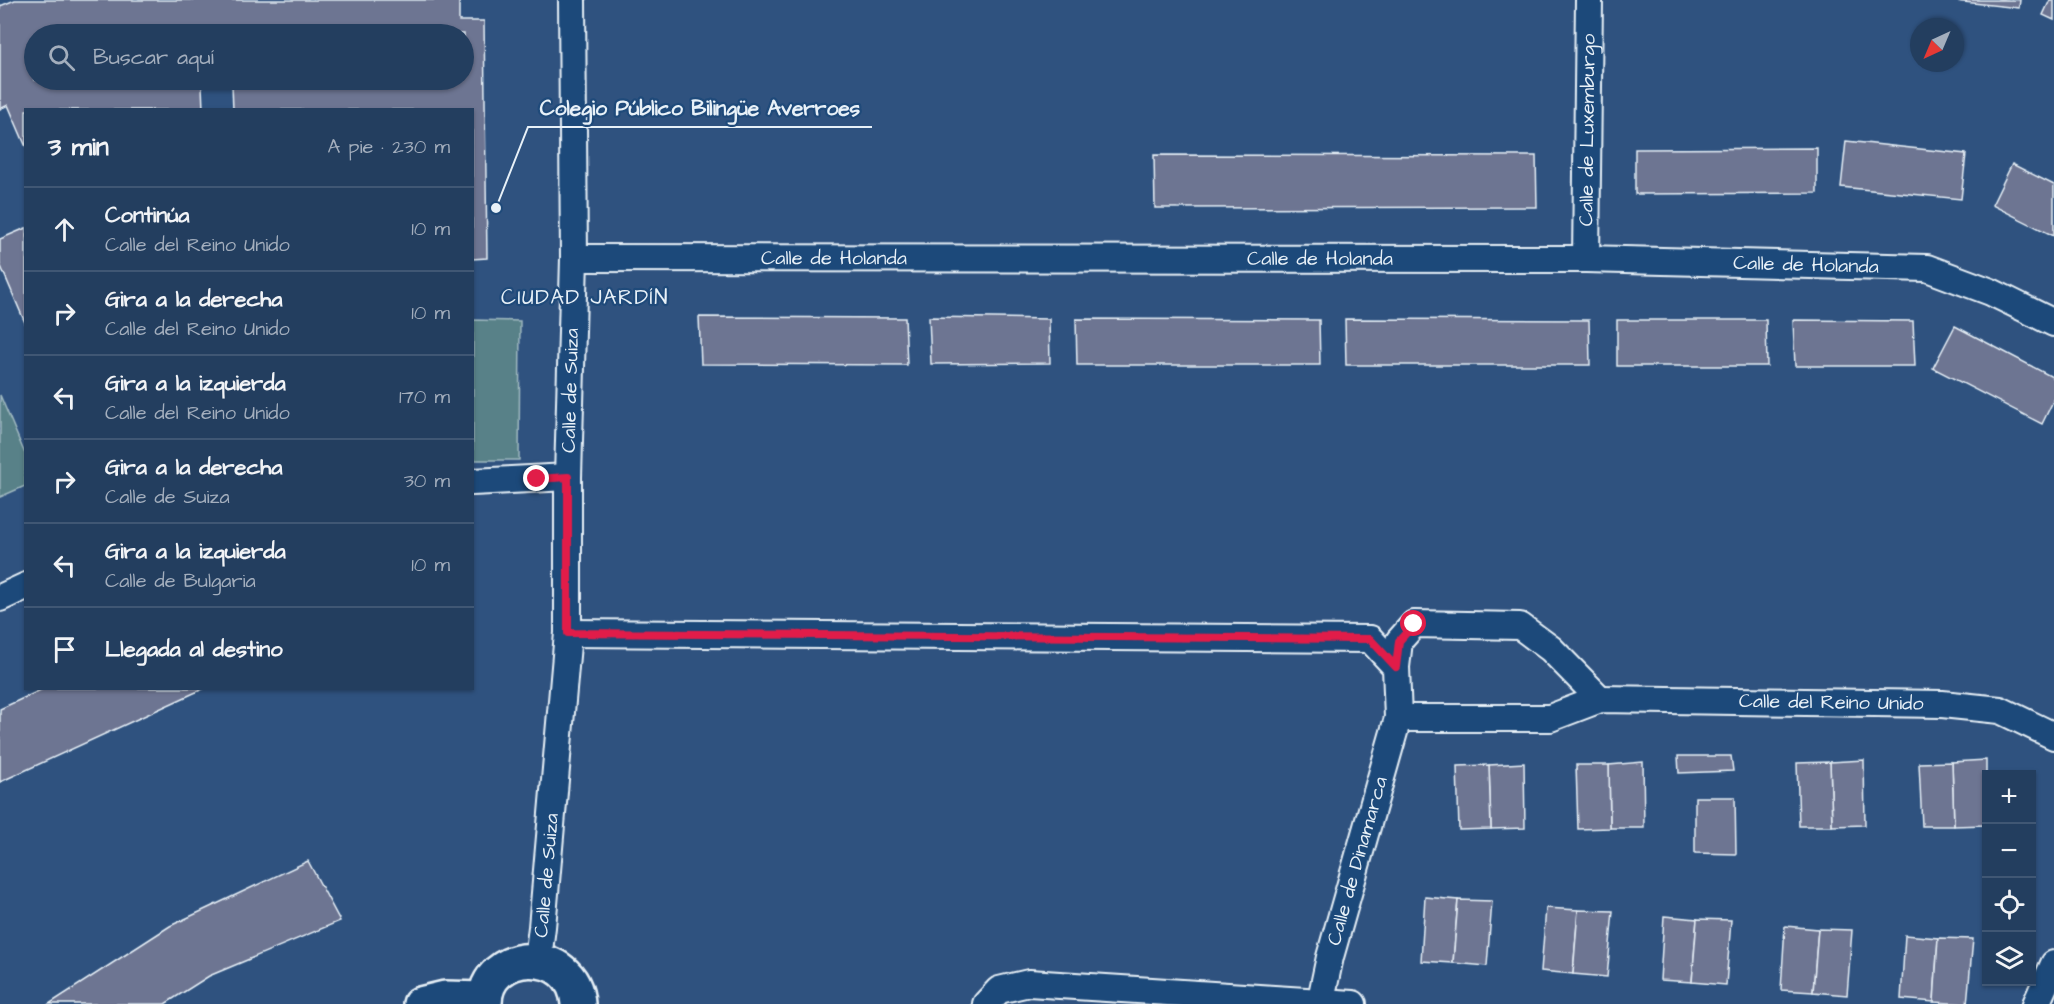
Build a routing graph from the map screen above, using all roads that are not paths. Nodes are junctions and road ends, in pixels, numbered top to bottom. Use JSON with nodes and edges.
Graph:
{"nodes":[{"id":1,"x":572,"y":0,"type":"edge"},
{"id":2,"x":1590,"y":0,"type":"edge"},
{"id":3,"x":574,"y":258,"type":"junction"},
{"id":4,"x":1586,"y":259,"type":"junction"},
{"id":5,"x":2054,"y":323,"type":"edge"},
{"id":6,"x":568,"y":477,"type":"junction"},
{"id":7,"x":474,"y":482,"type":"edge"},
{"id":8,"x":24,"y":587,"type":"edge"},
{"id":9,"x":0,"y":598,"type":"edge"},
{"id":10,"x":568,"y":633,"type":"junction"},
{"id":11,"x":1396,"y":667,"type":"junction"},
{"id":12,"x":1600,"y":699,"type":"junction"},
{"id":13,"x":1398,"y":718,"type":"junction"},
{"id":14,"x":2054,"y":736,"type":"edge"},
{"id":15,"x":538,"y":959,"type":"junction"},
{"id":16,"x":2054,"y":964,"type":"edge"},
{"id":17,"x":485,"y":1002,"type":"edge"},
{"id":18,"x":1321,"y":1003,"type":"edge"},
{"id":19,"x":420,"y":1004,"type":"edge"},
{"id":20,"x":578,"y":1004,"type":"edge"},
{"id":21,"x":986,"y":1004,"type":"edge"},
{"id":22,"x":1353,"y":1004,"type":"edge"},
{"id":23,"x":2036,"y":1004,"type":"edge"}],
"edges":[{"from":1,"to":3,"type":"street","name":"Calle de Suiza"},
{"from":2,"to":4,"type":"street","name":"Calle de Luxemburgo"},
{"from":3,"to":4,"type":"street","name":"Calle de Holanda"},
{"from":3,"to":6,"type":"street","name":"Calle de Suiza"},
{"from":4,"to":5,"type":"street","name":"Calle de Holanda"},
{"from":6,"to":7,"type":"street"},
{"from":6,"to":10,"type":"street","name":"Calle de Suiza"},
{"from":8,"to":9,"type":"street"},
{"from":10,"to":11,"type":"street"},
{"from":10,"to":15,"type":"street","name":"Calle de Suiza"},
{"from":11,"to":12,"type":"street"},
{"from":11,"to":13,"type":"street"},
{"from":12,"to":13,"type":"street","name":"Calle del Reino Unido"},
{"from":12,"to":14,"type":"street","name":"Calle del Reino Unido"},
{"from":13,"to":18,"type":"street","name":"Calle de Dinamarca"},
{"from":15,"to":17,"type":"street"},
{"from":15,"to":20,"type":"street"},
{"from":16,"to":23,"type":"street"},
{"from":17,"to":19,"type":"street"},
{"from":18,"to":21,"type":"street"},
{"from":18,"to":22,"type":"street"}]}
